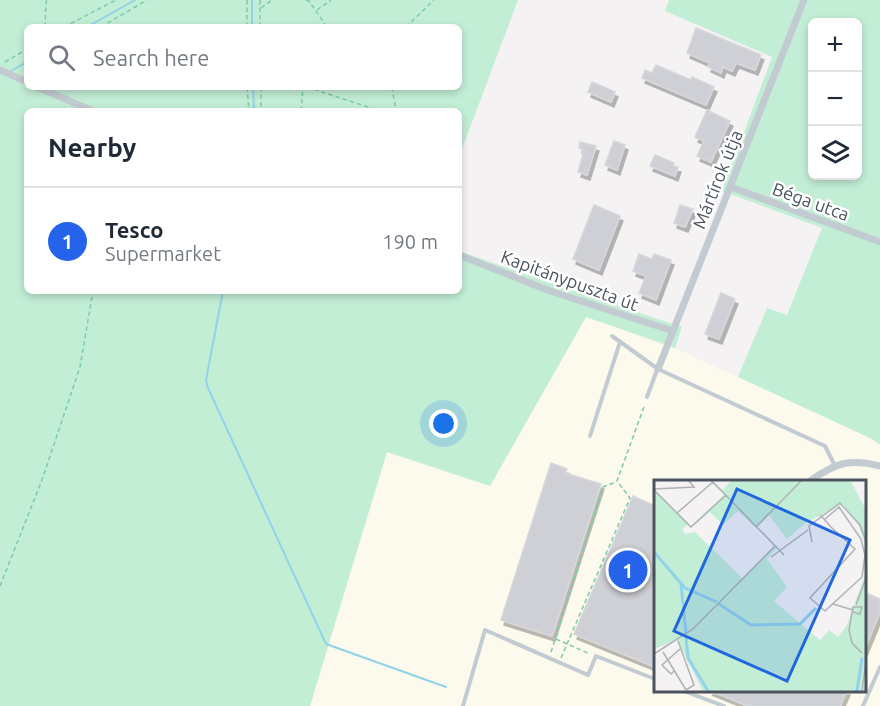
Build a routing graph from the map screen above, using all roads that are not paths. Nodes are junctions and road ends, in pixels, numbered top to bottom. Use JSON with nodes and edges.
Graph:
{"nodes":[{"id":1,"x":804,"y":0,"type":"edge"},
{"id":2,"x":0,"y":68,"type":"edge"},
{"id":3,"x":24,"y":80,"type":"edge"},
{"id":4,"x":44,"y":90,"type":"edge"},
{"id":5,"x":86,"y":108,"type":"edge"},
{"id":6,"x":731,"y":187,"type":"junction"},
{"id":7,"x":880,"y":242,"type":"edge"},
{"id":8,"x":462,"y":256,"type":"edge"},
{"id":9,"x":673,"y":331,"type":"junction"},
{"id":10,"x":612,"y":336,"type":"dead end"},
{"id":11,"x":621,"y":342,"type":"junction"},
{"id":12,"x":658,"y":369,"type":"junction"},
{"id":13,"x":647,"y":397,"type":"road end"},
{"id":14,"x":590,"y":436,"type":"dead end"},
{"id":15,"x":834,"y":466,"type":"junction"},
{"id":16,"x":880,"y":466,"type":"edge"},
{"id":17,"x":812,"y":480,"type":"edge"},
{"id":18,"x":880,"y":667,"type":"edge"},
{"id":19,"x":654,"y":679,"type":"edge"},
{"id":20,"x":684,"y":691,"type":"edge"},
{"id":21,"x":463,"y":706,"type":"edge"},
{"id":22,"x":724,"y":706,"type":"edge"},
{"id":23,"x":863,"y":706,"type":"edge"}],
"edges":[{"from":1,"to":6,"type":"street","name":"Mártírok útja"},
{"from":2,"to":3,"type":"street"},
{"from":4,"to":5,"type":"street"},
{"from":6,"to":7,"type":"street","name":"Béga utca"},
{"from":6,"to":9,"type":"street","name":"Mártírok útja"},
{"from":8,"to":9,"type":"street","name":"Kapitánypuszta út"},
{"from":9,"to":12,"type":"street","name":"Mártírok útja"},
{"from":10,"to":11,"type":"lane"},
{"from":11,"to":12,"type":"lane"},
{"from":11,"to":14,"type":"lane"},
{"from":12,"to":13,"type":"lane"},
{"from":12,"to":15,"type":"lane"},
{"from":15,"to":16,"type":"street"},
{"from":15,"to":17,"type":"street"},
{"from":18,"to":23,"type":"lane"},
{"from":19,"to":21,"type":"lane"},
{"from":20,"to":22,"type":"lane"}]}
